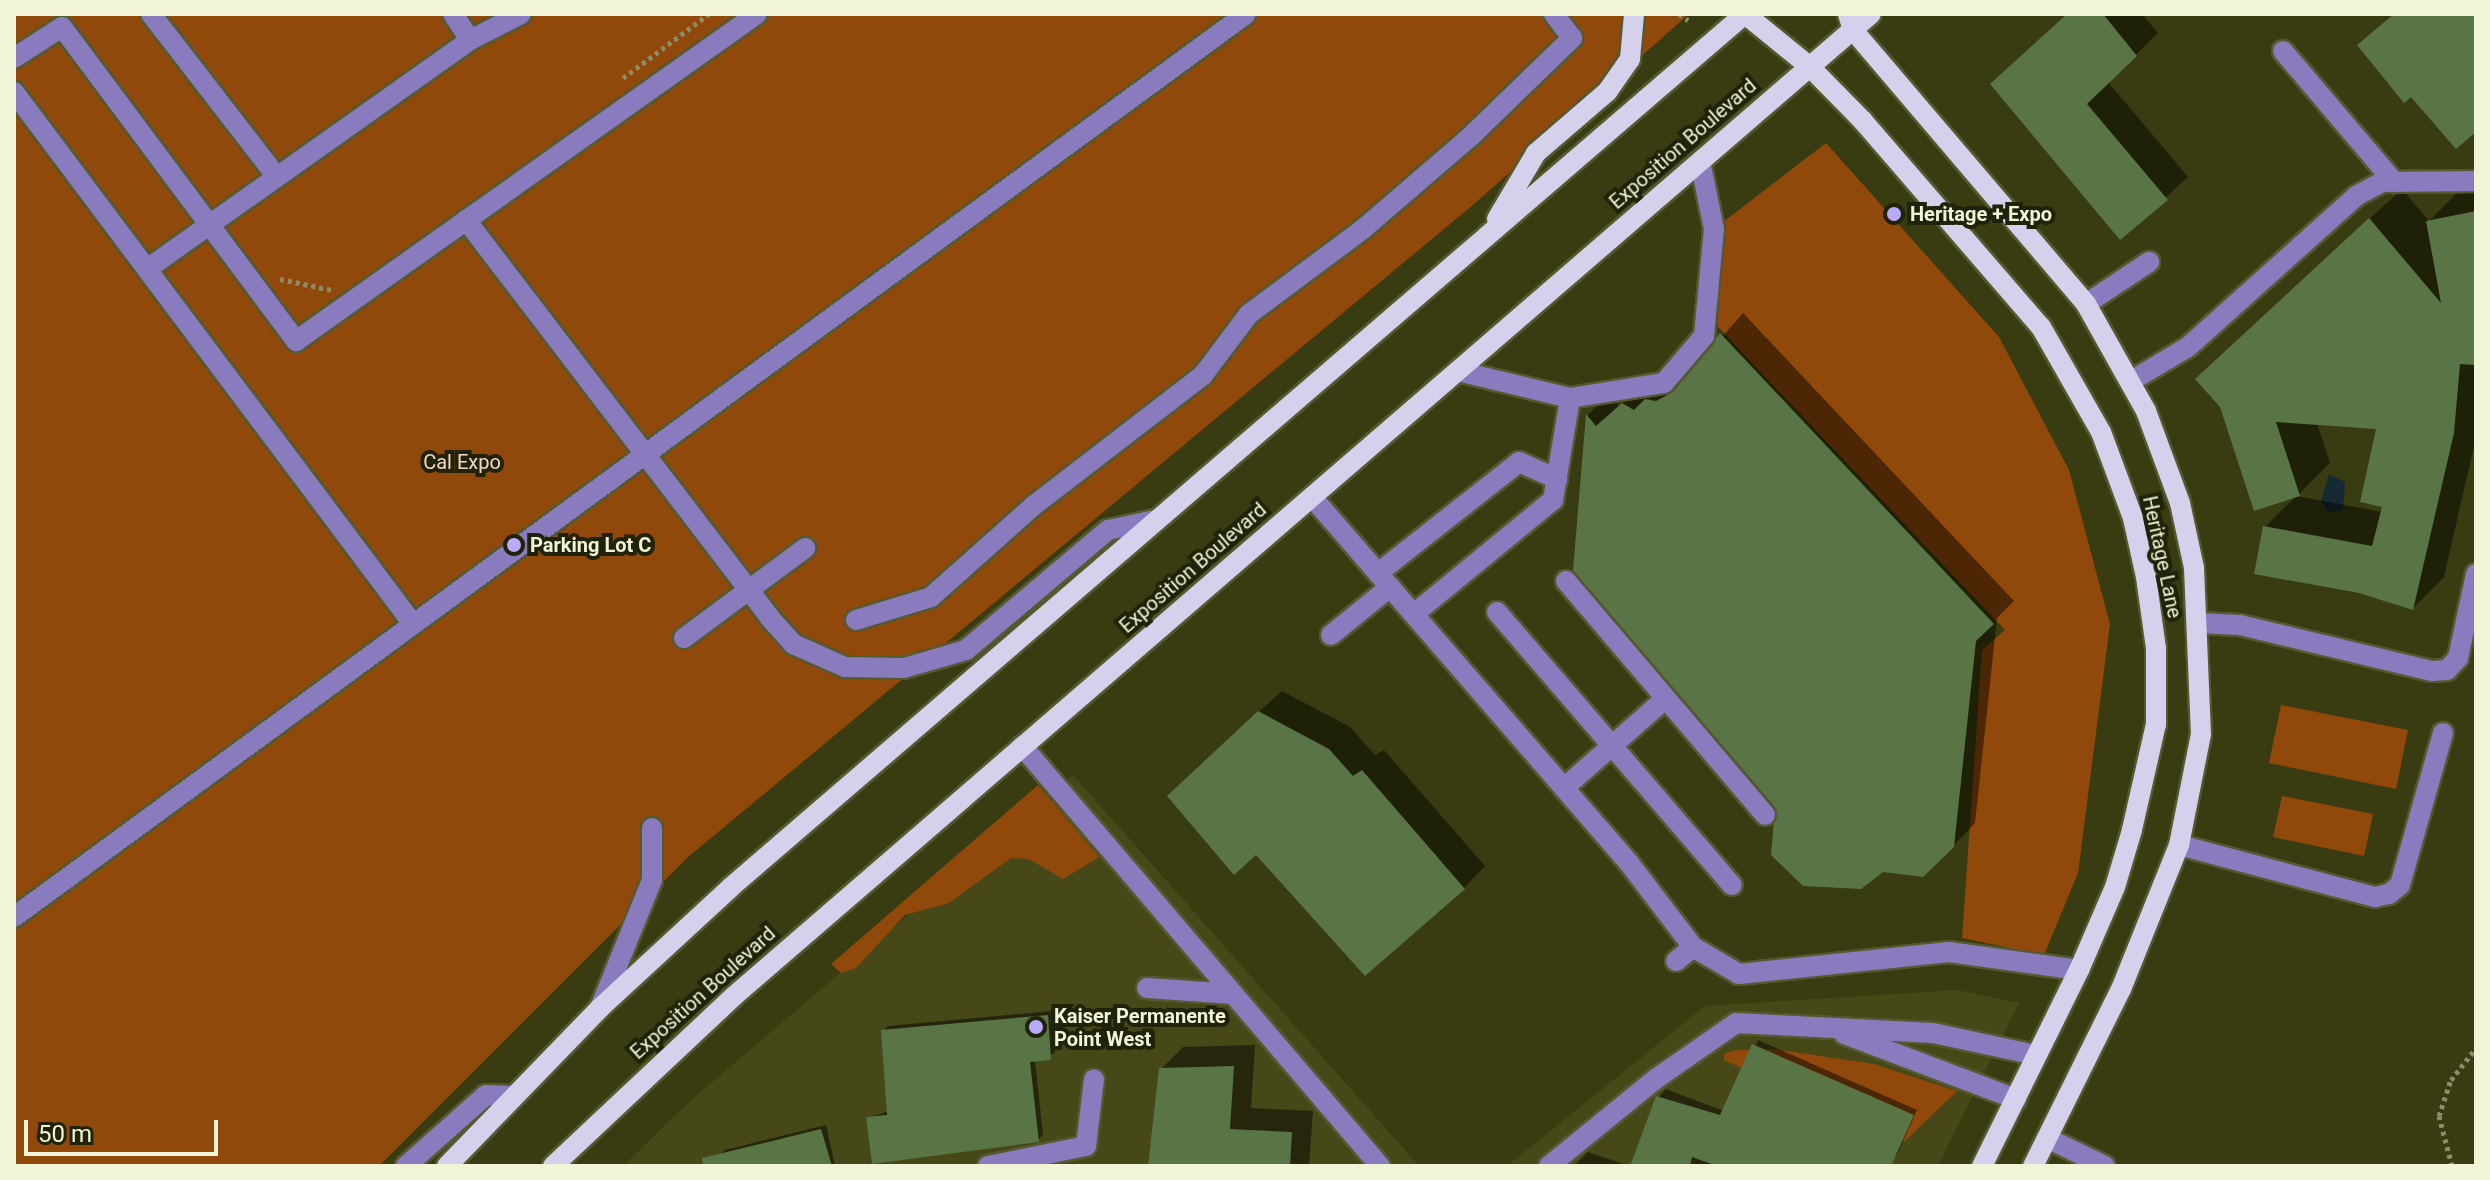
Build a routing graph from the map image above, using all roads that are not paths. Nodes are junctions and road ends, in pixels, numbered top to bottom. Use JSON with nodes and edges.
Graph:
{"nodes":[{"id":1,"x":151,"y":14,"type":"edge"},
{"id":2,"x":453,"y":14,"type":"edge"},
{"id":3,"x":521,"y":14,"type":"edge"},
{"id":4,"x":757,"y":14,"type":"edge"},
{"id":5,"x":1246,"y":14,"type":"edge"},
{"id":6,"x":1554,"y":14,"type":"edge"},
{"id":7,"x":1634,"y":14,"type":"edge"},
{"id":8,"x":1745,"y":14,"type":"edge"},
{"id":9,"x":1871,"y":14,"type":"edge"},
{"id":10,"x":1850,"y":22,"type":"edge"},
{"id":11,"x":470,"y":40,"type":"junction"},
{"id":12,"x":2283,"y":51,"type":"dead end"},
{"id":13,"x":14,"y":58,"type":"edge"},
{"id":14,"x":1810,"y":67,"type":"junction"},
{"id":15,"x":14,"y":92,"type":"edge"},
{"id":16,"x":1700,"y":161,"type":"junction"},
{"id":17,"x":277,"y":177,"type":"junction"},
{"id":18,"x":2476,"y":181,"type":"edge"},
{"id":19,"x":2394,"y":182,"type":"junction"},
{"id":20,"x":466,"y":220,"type":"junction"},
{"id":21,"x":211,"y":224,"type":"junction"},
{"id":22,"x":1486,"y":236,"type":"junction"},
{"id":23,"x":2149,"y":262,"type":"dead end"},
{"id":24,"x":147,"y":269,"type":"junction"},
{"id":25,"x":2086,"y":304,"type":"junction"},
{"id":26,"x":1458,"y":371,"type":"junction"},
{"id":27,"x":2131,"y":381,"type":"junction"},
{"id":28,"x":1570,"y":398,"type":"junction"},
{"id":29,"x":647,"y":453,"type":"junction"},
{"id":30,"x":1557,"y":479,"type":"junction"},
{"id":31,"x":1312,"y":497,"type":"junction"},
{"id":32,"x":1155,"y":520,"type":"junction"},
{"id":33,"x":805,"y":548,"type":"dead end"},
{"id":34,"x":2476,"y":574,"type":"edge"},
{"id":35,"x":1384,"y":580,"type":"junction"},
{"id":36,"x":1566,"y":581,"type":"dead end"},
{"id":37,"x":749,"y":589,"type":"junction"},
{"id":38,"x":1497,"y":612,"type":"dead end"},
{"id":39,"x":1414,"y":614,"type":"junction"},
{"id":40,"x":856,"y":620,"type":"dead end"},
{"id":41,"x":2199,"y":623,"type":"junction"},
{"id":42,"x":413,"y":624,"type":"junction"},
{"id":43,"x":1331,"y":635,"type":"dead end"},
{"id":44,"x":684,"y":638,"type":"dead end"},
{"id":45,"x":1665,"y":699,"type":"junction"},
{"id":46,"x":2443,"y":733,"type":"dead end"},
{"id":47,"x":1022,"y":746,"type":"junction"},
{"id":48,"x":1611,"y":746,"type":"junction"},
{"id":49,"x":1564,"y":788,"type":"junction"},
{"id":50,"x":1765,"y":815,"type":"dead end"},
{"id":51,"x":652,"y":828,"type":"dead end"},
{"id":52,"x":2179,"y":845,"type":"junction"},
{"id":53,"x":1732,"y":885,"type":"dead end"},
{"id":54,"x":14,"y":917,"type":"edge"},
{"id":55,"x":1693,"y":947,"type":"junction"},
{"id":56,"x":1676,"y":961,"type":"dead end"},
{"id":57,"x":2079,"y":970,"type":"junction"},
{"id":58,"x":1147,"y":988,"type":"dead end"},
{"id":59,"x":1233,"y":994,"type":"junction"},
{"id":60,"x":600,"y":1008,"type":"junction"},
{"id":61,"x":1825,"y":1027,"type":"junction"},
{"id":62,"x":2036,"y":1055,"type":"junction"},
{"id":63,"x":1094,"y":1079,"type":"dead end"},
{"id":64,"x":514,"y":1096,"type":"junction"},
{"id":65,"x":2016,"y":1099,"type":"junction"},
{"id":66,"x":2047,"y":1138,"type":"junction"},
{"id":67,"x":406,"y":1166,"type":"edge"},
{"id":68,"x":447,"y":1166,"type":"edge"},
{"id":69,"x":553,"y":1166,"type":"edge"},
{"id":70,"x":988,"y":1166,"type":"edge"},
{"id":71,"x":1380,"y":1166,"type":"edge"},
{"id":72,"x":1549,"y":1166,"type":"edge"},
{"id":73,"x":1982,"y":1166,"type":"edge"},
{"id":74,"x":2033,"y":1166,"type":"edge"},
{"id":75,"x":2105,"y":1166,"type":"edge"}],
"edges":[{"from":1,"to":17,"type":"lane"},
{"from":2,"to":11,"type":"lane"},
{"from":3,"to":11,"type":"lane"},
{"from":4,"to":20,"type":"lane"},
{"from":5,"to":29,"type":"lane"},
{"from":6,"to":40,"type":"lane"},
{"from":7,"to":22,"type":"main road"},
{"from":8,"to":14,"type":"main road","name":"Heritage Lane"},
{"from":8,"to":22,"type":"main road"},
{"from":9,"to":10,"type":"main road","name":"Exposition Boulevard"},
{"from":10,"to":14,"type":"main road","name":"Exposition Boulevard"},
{"from":10,"to":25,"type":"main road","name":"Heritage Lane"},
{"from":11,"to":17,"type":"lane"},
{"from":12,"to":19,"type":"lane"},
{"from":13,"to":21,"type":"lane"},
{"from":14,"to":16,"type":"main road","name":"Exposition Boulevard"},
{"from":14,"to":57,"type":"main road","name":"Heritage Lane"},
{"from":15,"to":24,"type":"lane"},
{"from":16,"to":26,"type":"main road","name":"Exposition Boulevard"},
{"from":16,"to":28,"type":"lane"},
{"from":17,"to":21,"type":"lane"},
{"from":18,"to":19,"type":"lane"},
{"from":19,"to":27,"type":"lane"},
{"from":20,"to":21,"type":"lane"},
{"from":20,"to":29,"type":"lane"},
{"from":21,"to":24,"type":"lane"},
{"from":22,"to":32,"type":"main road"},
{"from":23,"to":25,"type":"lane"},
{"from":24,"to":42,"type":"lane"},
{"from":25,"to":27,"type":"main road","name":"Heritage Lane"},
{"from":26,"to":28,"type":"lane"},
{"from":26,"to":31,"type":"main road","name":"Exposition Boulevard"},
{"from":27,"to":41,"type":"main road","name":"Heritage Lane"},
{"from":28,"to":30,"type":"lane"},
{"from":29,"to":37,"type":"lane"},
{"from":29,"to":42,"type":"lane"},
{"from":30,"to":35,"type":"lane"},
{"from":30,"to":39,"type":"lane"},
{"from":31,"to":35,"type":"lane"},
{"from":31,"to":47,"type":"main road","name":"Exposition Boulevard"},
{"from":32,"to":37,"type":"lane"},
{"from":32,"to":60,"type":"main road"},
{"from":33,"to":37,"type":"lane"},
{"from":34,"to":41,"type":"lane"},
{"from":35,"to":39,"type":"lane"},
{"from":35,"to":43,"type":"lane"},
{"from":36,"to":45,"type":"lane"},
{"from":37,"to":44,"type":"lane"},
{"from":38,"to":48,"type":"lane"},
{"from":39,"to":49,"type":"lane"},
{"from":41,"to":52,"type":"main road","name":"Heritage Lane"},
{"from":42,"to":54,"type":"lane"},
{"from":45,"to":48,"type":"lane"},
{"from":45,"to":50,"type":"lane"},
{"from":46,"to":52,"type":"lane"},
{"from":47,"to":59,"type":"lane"},
{"from":47,"to":69,"type":"main road","name":"Exposition Boulevard"},
{"from":48,"to":49,"type":"lane"},
{"from":48,"to":53,"type":"lane"},
{"from":49,"to":55,"type":"lane"},
{"from":51,"to":60,"type":"lane"},
{"from":52,"to":66,"type":"main road","name":"Heritage Lane"},
{"from":55,"to":56,"type":"lane"},
{"from":55,"to":57,"type":"lane"},
{"from":57,"to":62,"type":"main road","name":"Heritage Lane"},
{"from":58,"to":59,"type":"lane"},
{"from":59,"to":71,"type":"lane"},
{"from":60,"to":64,"type":"main road"},
{"from":61,"to":62,"type":"lane"},
{"from":61,"to":65,"type":"lane"},
{"from":61,"to":72,"type":"lane"},
{"from":62,"to":65,"type":"main road","name":"Heritage Lane"},
{"from":63,"to":70,"type":"lane"},
{"from":64,"to":67,"type":"lane"},
{"from":64,"to":68,"type":"main road"},
{"from":65,"to":73,"type":"main road","name":"Heritage Lane"},
{"from":66,"to":74,"type":"main road","name":"Heritage Lane"},
{"from":66,"to":75,"type":"lane"}]}
